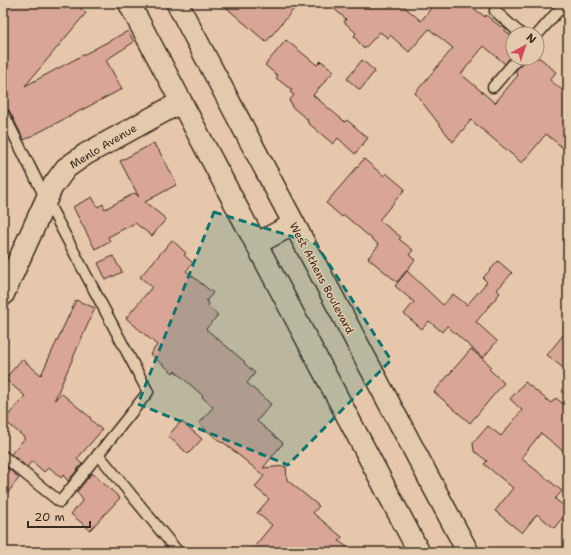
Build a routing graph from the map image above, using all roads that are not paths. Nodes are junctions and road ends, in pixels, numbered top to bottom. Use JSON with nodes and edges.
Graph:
{"nodes":[{"id":1,"x":129,"y":3,"type":"edge"},
{"id":2,"x":177,"y":3,"type":"edge"},
{"id":3,"x":496,"y":3,"type":"edge"},
{"id":4,"x":566,"y":4,"type":"edge"},
{"id":5,"x":512,"y":26,"type":"edge"},
{"id":6,"x":545,"y":26,"type":"edge"},
{"id":7,"x":511,"y":66,"type":"edge"},
{"id":8,"x":493,"y":87,"type":"dead end"},
{"id":9,"x":181,"y":102,"type":"junction"},
{"id":10,"x":3,"y":113,"type":"edge"},
{"id":11,"x":46,"y":199,"type":"junction"},
{"id":12,"x":294,"y":224,"type":"junction"},
{"id":13,"x":256,"y":244,"type":"junction"},
{"id":14,"x":3,"y":296,"type":"edge"},
{"id":15,"x":98,"y":454,"type":"junction"},
{"id":16,"x":3,"y":456,"type":"edge"},
{"id":17,"x":178,"y":552,"type":"edge"},
{"id":18,"x":419,"y":552,"type":"edge"},
{"id":19,"x":468,"y":552,"type":"edge"}],
"edges":[{"from":1,"to":9,"type":"street"},
{"from":2,"to":12,"type":"street","name":"West Athens Boulevard"},
{"from":3,"to":5,"type":"lane"},
{"from":4,"to":6,"type":"lane"},
{"from":7,"to":8,"type":"lane"},
{"from":9,"to":11,"type":"street","name":"Menlo Avenue"},
{"from":9,"to":13,"type":"street"},
{"from":10,"to":11,"type":"lane"},
{"from":11,"to":14,"type":"street","name":"Menlo Avenue"},
{"from":11,"to":15,"type":"lane"},
{"from":12,"to":13,"type":"street"},
{"from":12,"to":19,"type":"street","name":"West Athens Boulevard"},
{"from":13,"to":18,"type":"street"},
{"from":15,"to":16,"type":"lane"},
{"from":15,"to":17,"type":"lane"}]}
